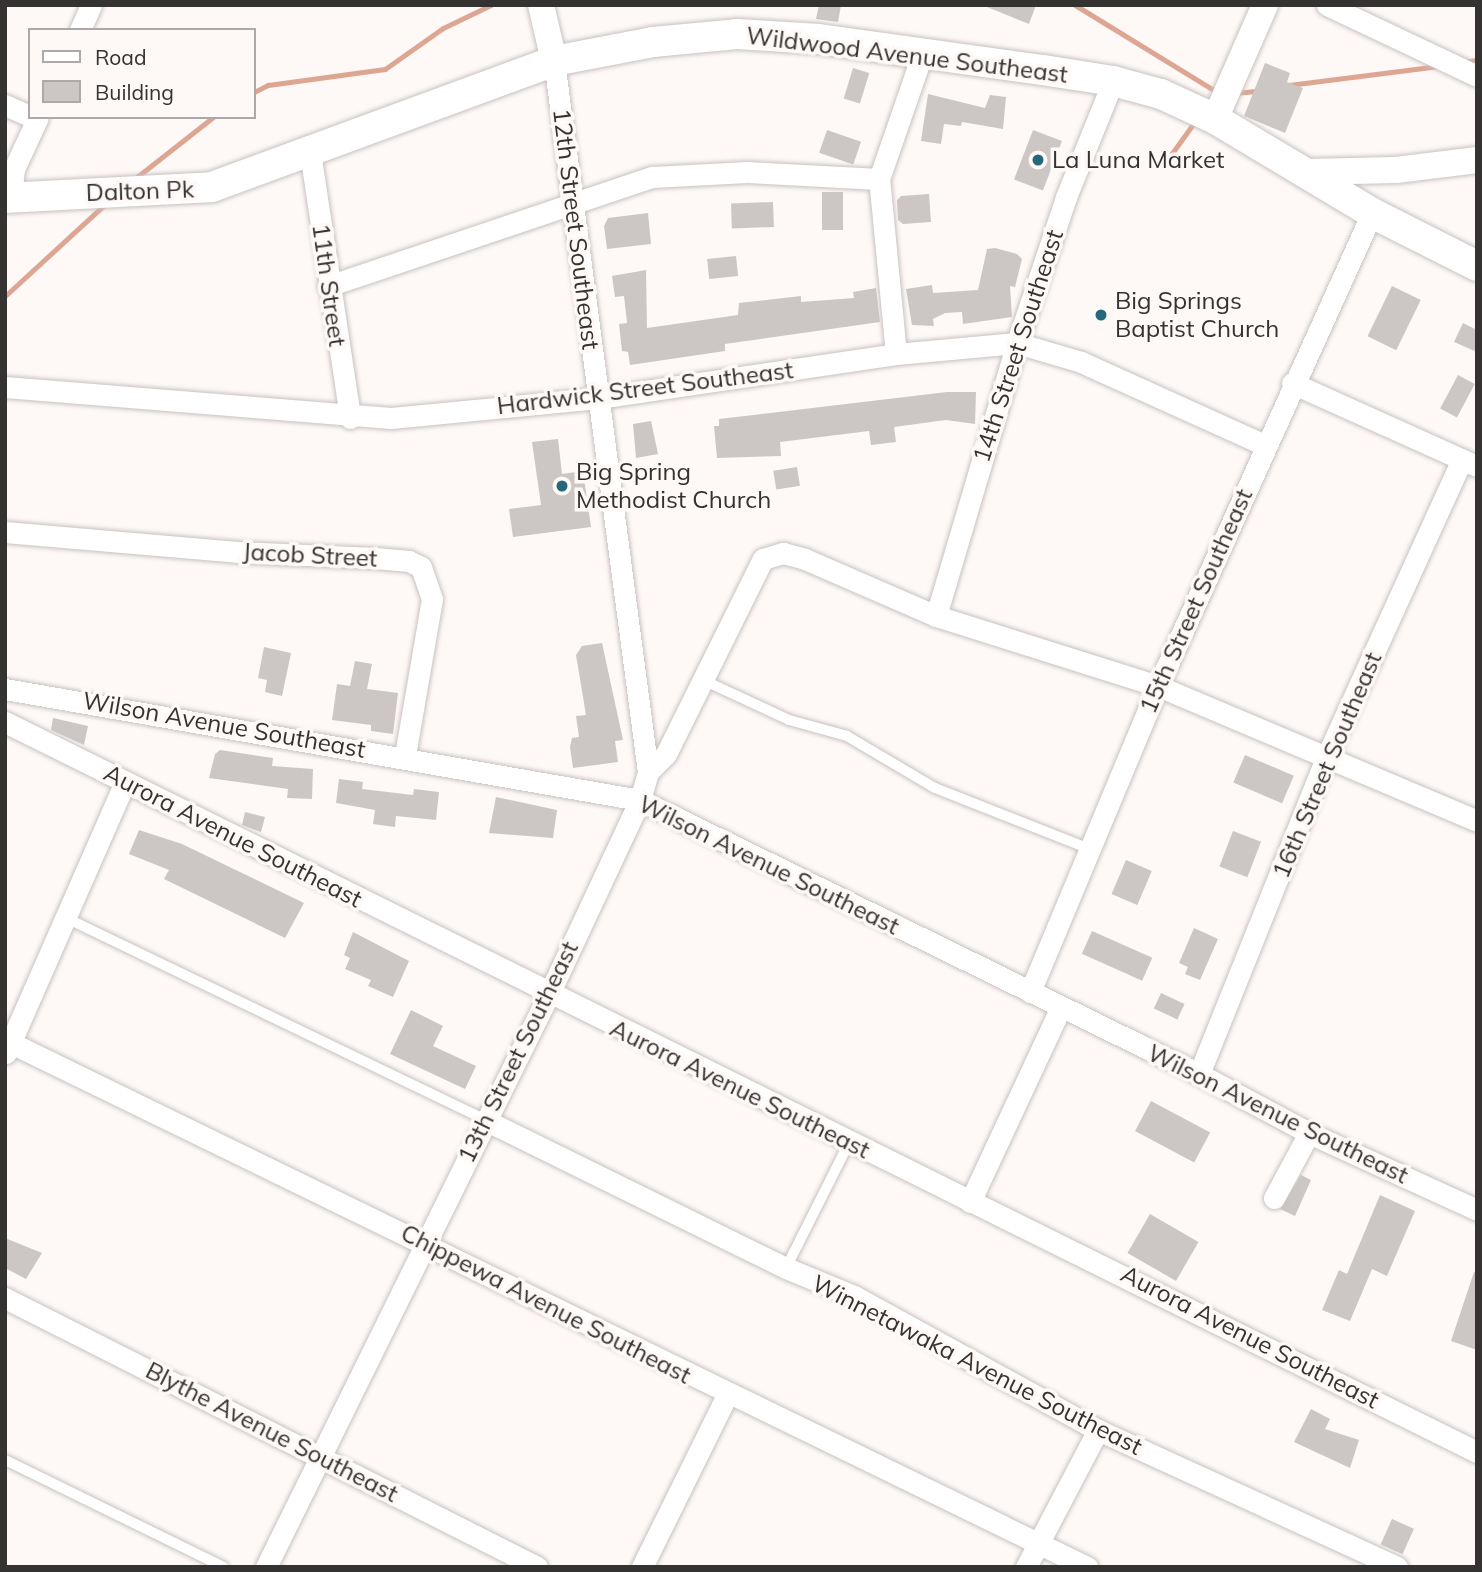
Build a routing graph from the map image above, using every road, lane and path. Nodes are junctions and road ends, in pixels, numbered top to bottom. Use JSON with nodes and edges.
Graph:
{"nodes":[{"id":1,"x":91,"y":5,"type":"edge"},
{"id":2,"x":541,"y":5,"type":"edge"},
{"id":3,"x":1265,"y":5,"type":"edge"},
{"id":4,"x":1327,"y":5,"type":"edge"},
{"id":5,"x":81,"y":28,"type":"edge"},
{"id":6,"x":922,"y":55,"type":"junction"},
{"id":7,"x":554,"y":61,"type":"junction"},
{"id":8,"x":1477,"y":75,"type":"edge"},
{"id":9,"x":1113,"y":81,"type":"junction"},
{"id":10,"x":5,"y":105,"type":"edge"},
{"id":11,"x":28,"y":115,"type":"edge"},
{"id":12,"x":33,"y":119,"type":"edge"},
{"id":13,"x":1215,"y":119,"type":"junction"},
{"id":14,"x":310,"y":152,"type":"junction"},
{"id":15,"x":1477,"y":160,"type":"edge"},
{"id":16,"x":1305,"y":172,"type":"junction"},
{"id":17,"x":879,"y":179,"type":"junction"},
{"id":18,"x":8,"y":198,"type":"edge"},
{"id":19,"x":575,"y":203,"type":"junction"},
{"id":20,"x":1372,"y":213,"type":"junction"},
{"id":21,"x":1477,"y":266,"type":"edge"},
{"id":22,"x":328,"y":286,"type":"junction"},
{"id":23,"x":1017,"y":343,"type":"junction"},
{"id":24,"x":896,"y":354,"type":"junction"},
{"id":25,"x":1292,"y":383,"type":"junction"},
{"id":26,"x":5,"y":387,"type":"edge"},
{"id":27,"x":598,"y":398,"type":"junction"},
{"id":28,"x":350,"y":418,"type":"junction"},
{"id":29,"x":1265,"y":445,"type":"junction"},
{"id":30,"x":1470,"y":463,"type":"edge"},
{"id":31,"x":5,"y":532,"type":"edge"},
{"id":32,"x":936,"y":616,"type":"junction"},
{"id":33,"x":703,"y":680,"type":"junction"},
{"id":34,"x":1158,"y":686,"type":"junction"},
{"id":35,"x":5,"y":689,"type":"edge"},
{"id":36,"x":5,"y":722,"type":"edge"},
{"id":37,"x":405,"y":756,"type":"junction"},
{"id":38,"x":1325,"y":760,"type":"junction"},
{"id":39,"x":648,"y":772,"type":"junction"},
{"id":40,"x":125,"y":782,"type":"junction"},
{"id":41,"x":640,"y":800,"type":"junction"},
{"id":42,"x":1477,"y":821,"type":"edge"},
{"id":43,"x":1090,"y":849,"type":"junction"},
{"id":44,"x":66,"y":918,"type":"junction"},
{"id":45,"x":1030,"y":992,"type":"junction"},
{"id":46,"x":549,"y":994,"type":"junction"},
{"id":47,"x":1061,"y":1007,"type":"junction"},
{"id":48,"x":7,"y":1046,"type":"edge"},
{"id":49,"x":1199,"y":1074,"type":"junction"},
{"id":50,"x":485,"y":1119,"type":"junction"},
{"id":51,"x":1309,"y":1133,"type":"junction"},
{"id":52,"x":849,"y":1143,"type":"junction"},
{"id":53,"x":1274,"y":1198,"type":"dead end"},
{"id":54,"x":970,"y":1202,"type":"junction"},
{"id":55,"x":1477,"y":1210,"type":"edge"},
{"id":56,"x":423,"y":1242,"type":"junction"},
{"id":57,"x":786,"y":1268,"type":"junction"},
{"id":58,"x":5,"y":1298,"type":"edge"},
{"id":59,"x":727,"y":1395,"type":"junction"},
{"id":60,"x":1098,"y":1430,"type":"junction"},
{"id":61,"x":1477,"y":1452,"type":"edge"},
{"id":62,"x":320,"y":1455,"type":"junction"},
{"id":63,"x":5,"y":1461,"type":"edge"},
{"id":64,"x":1038,"y":1543,"type":"junction"},
{"id":65,"x":1362,"y":1559,"type":"edge"},
{"id":66,"x":223,"y":1567,"type":"edge"},
{"id":67,"x":266,"y":1567,"type":"edge"},
{"id":68,"x":537,"y":1567,"type":"edge"},
{"id":69,"x":642,"y":1567,"type":"edge"},
{"id":70,"x":1026,"y":1567,"type":"edge"},
{"id":71,"x":1087,"y":1567,"type":"edge"},
{"id":72,"x":1397,"y":1567,"type":"edge"}],
"edges":[{"from":1,"to":5,"type":"street"},
{"from":2,"to":7,"type":"street"},
{"from":3,"to":13,"type":"street"},
{"from":4,"to":8,"type":"street"},
{"from":6,"to":7,"type":"main road","name":"Wildwood Avenue Southeast"},
{"from":6,"to":9,"type":"main road","name":"Wildwood Avenue Southeast"},
{"from":6,"to":17,"type":"street"},
{"from":7,"to":14,"type":"main road","name":"Wildwood Avenue Southeast"},
{"from":7,"to":19,"type":"street","name":"12th Street Southeast"},
{"from":9,"to":13,"type":"main road","name":"Wildwood Avenue Southeast"},
{"from":9,"to":23,"type":"street","name":"14th Street Southeast"},
{"from":10,"to":11,"type":"street"},
{"from":12,"to":18,"type":"street"},
{"from":13,"to":16,"type":"main road","name":"Wildwood Avenue Southeast"},
{"from":14,"to":18,"type":"main road","name":"Dalton Pk"},
{"from":14,"to":22,"type":"street","name":"11th Street"},
{"from":15,"to":16,"type":"street"},
{"from":16,"to":20,"type":"main road","name":"Wildwood Avenue Southeast"},
{"from":17,"to":19,"type":"street"},
{"from":17,"to":24,"type":"street"},
{"from":19,"to":22,"type":"street"},
{"from":19,"to":27,"type":"street","name":"12th Street Southeast"},
{"from":20,"to":21,"type":"main road","name":"Wildwood Avenue Southeast"},
{"from":20,"to":25,"type":"street","name":"15th Street Southeast"},
{"from":22,"to":28,"type":"street","name":"11th Street"},
{"from":23,"to":24,"type":"street","name":"Hardwick Street Southeast"},
{"from":23,"to":29,"type":"street","name":"Hardwick Street Southeast"},
{"from":23,"to":32,"type":"street","name":"14th Street Southeast"},
{"from":24,"to":27,"type":"street","name":"Hardwick Street Southeast"},
{"from":25,"to":29,"type":"street","name":"15th Street Southeast"},
{"from":25,"to":30,"type":"street"},
{"from":26,"to":28,"type":"street","name":"Hardwick Street Southeast"},
{"from":27,"to":28,"type":"street","name":"Hardwick Street Southeast"},
{"from":27,"to":39,"type":"street","name":"12th Street Southeast"},
{"from":29,"to":34,"type":"street","name":"15th Street Southeast"},
{"from":30,"to":38,"type":"street","name":"16th Street Southeast"},
{"from":31,"to":37,"type":"street","name":"Jacob Street"},
{"from":32,"to":33,"type":"street","name":"13th Street Southeast"},
{"from":32,"to":34,"type":"street"},
{"from":33,"to":39,"type":"street","name":"13th Street Southeast"},
{"from":33,"to":43,"type":"lane"},
{"from":34,"to":38,"type":"street"},
{"from":34,"to":43,"type":"street","name":"15th Street Southeast"},
{"from":35,"to":37,"type":"street","name":"Wilson Avenue Southeast"},
{"from":36,"to":40,"type":"street","name":"Aurora Avenue Southeast"},
{"from":37,"to":41,"type":"street","name":"Wilson Avenue Southeast"},
{"from":38,"to":42,"type":"street"},
{"from":38,"to":49,"type":"street","name":"16th Street Southeast"},
{"from":39,"to":41,"type":"street","name":"13th Street Southeast"},
{"from":40,"to":44,"type":"street"},
{"from":40,"to":46,"type":"street","name":"Aurora Avenue Southeast"},
{"from":41,"to":45,"type":"street","name":"Wilson Avenue Southeast"},
{"from":41,"to":46,"type":"street","name":"13th Street Southeast"},
{"from":43,"to":45,"type":"street","name":"15th Street Southeast"},
{"from":44,"to":48,"type":"street"},
{"from":44,"to":50,"type":"lane"},
{"from":45,"to":47,"type":"street","name":"Wilson Avenue Southeast"},
{"from":46,"to":50,"type":"street","name":"13th Street Southeast"},
{"from":46,"to":52,"type":"street","name":"Aurora Avenue Southeast"},
{"from":47,"to":49,"type":"street","name":"Wilson Avenue Southeast"},
{"from":47,"to":54,"type":"street"},
{"from":48,"to":56,"type":"street","name":"Chippewa Avenue Southeast"},
{"from":49,"to":51,"type":"street","name":"Wilson Avenue Southeast"},
{"from":50,"to":56,"type":"street","name":"13th Street Southeast"},
{"from":50,"to":57,"type":"street","name":"Winnetawaka Avenue Southeast"},
{"from":51,"to":53,"type":"street"},
{"from":51,"to":55,"type":"street","name":"Wilson Avenue Southeast"},
{"from":52,"to":54,"type":"street","name":"Aurora Avenue Southeast"},
{"from":52,"to":57,"type":"lane"},
{"from":54,"to":61,"type":"street","name":"Aurora Avenue Southeast"},
{"from":56,"to":59,"type":"street","name":"Chippewa Avenue Southeast"},
{"from":56,"to":62,"type":"street","name":"13th Street Southeast"},
{"from":57,"to":60,"type":"street","name":"Winnetawaka Avenue Southeast"},
{"from":58,"to":62,"type":"street","name":"Blythe Avenue Southeast"},
{"from":59,"to":64,"type":"street","name":"Chippewa Avenue Southeast"},
{"from":59,"to":69,"type":"street"},
{"from":60,"to":64,"type":"street"},
{"from":60,"to":65,"type":"street","name":"Winnetawaka Avenue Southeast"},
{"from":62,"to":67,"type":"street","name":"13th Street Southeast"},
{"from":62,"to":68,"type":"street","name":"Blythe Avenue Southeast"},
{"from":63,"to":66,"type":"lane"},
{"from":64,"to":70,"type":"street"},
{"from":64,"to":71,"type":"street","name":"Chippewa Avenue Southeast"},
{"from":65,"to":72,"type":"street","name":"Winnetawaka Avenue Southeast"}]}
